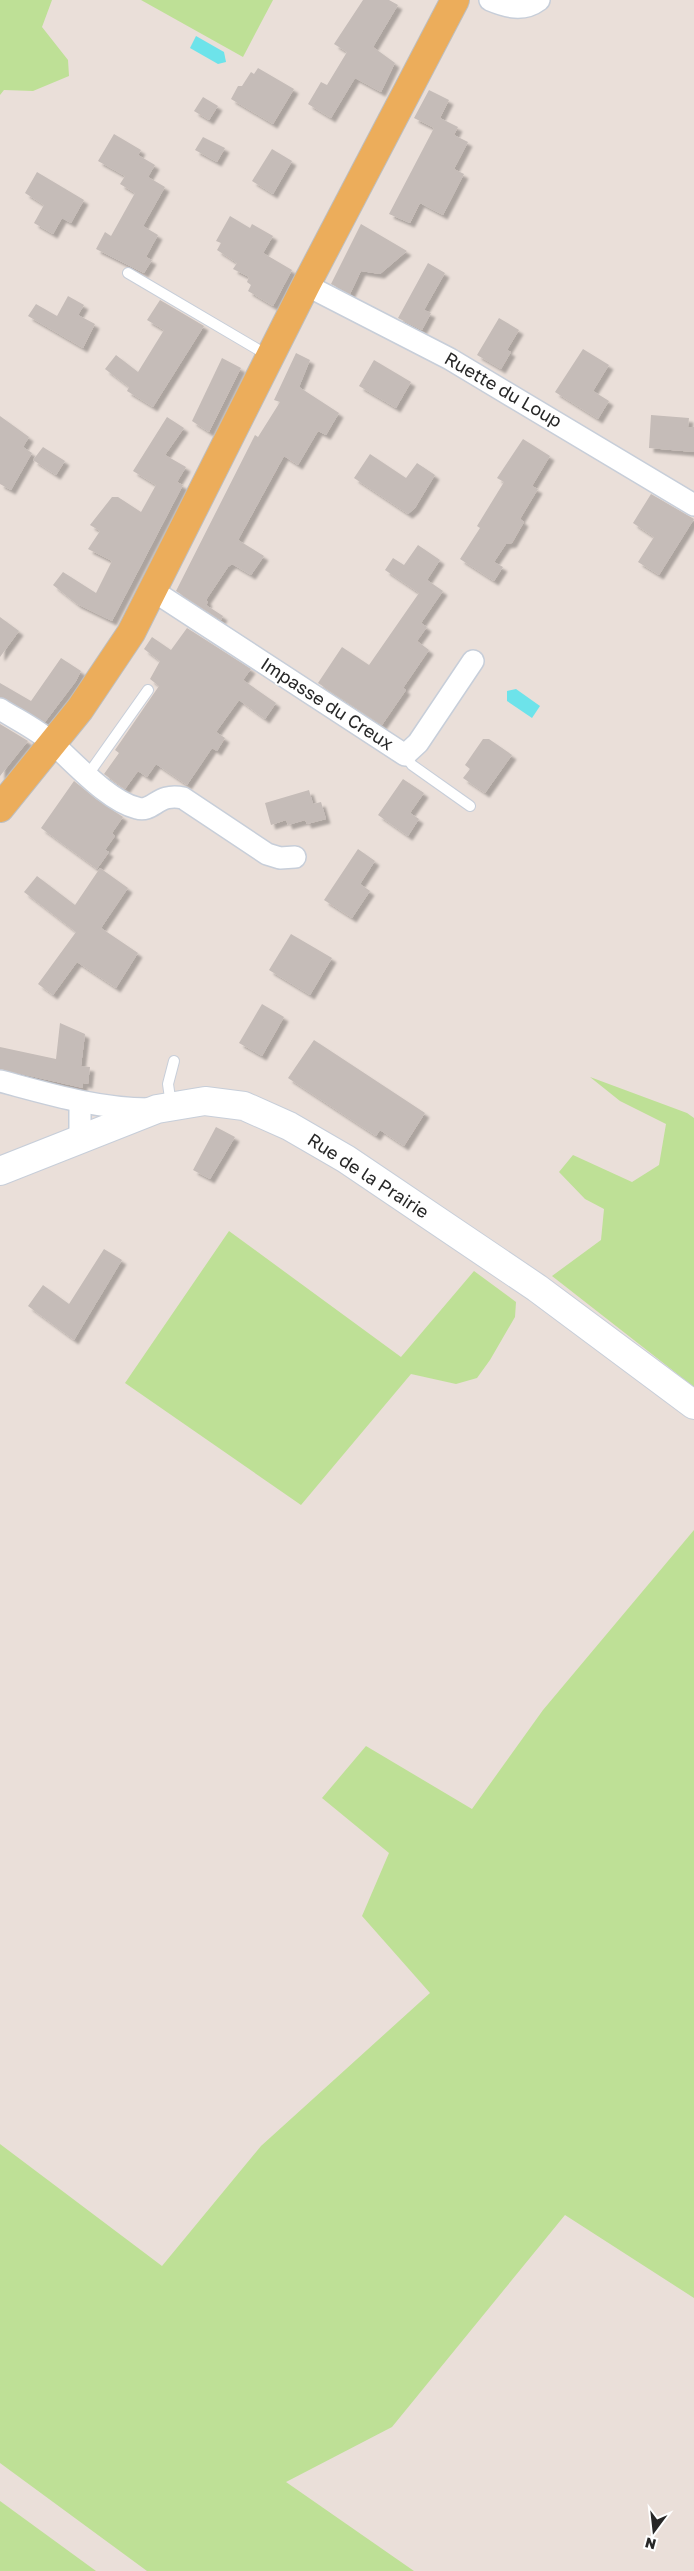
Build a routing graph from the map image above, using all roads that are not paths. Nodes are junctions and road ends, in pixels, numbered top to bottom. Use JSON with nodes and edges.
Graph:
{"nodes":[{"id":1,"x":455,"y":0,"type":"edge"},
{"id":2,"x":490,"y":0,"type":"edge"},
{"id":3,"x":538,"y":0,"type":"edge"},
{"id":4,"x":128,"y":273,"type":"dead end"},
{"id":5,"x":306,"y":285,"type":"junction"},
{"id":6,"x":270,"y":356,"type":"junction"},
{"id":7,"x":694,"y":505,"type":"edge"},
{"id":8,"x":152,"y":590,"type":"junction"},
{"id":9,"x":473,"y":661,"type":"dead end"},
{"id":10,"x":148,"y":690,"type":"dead end"},
{"id":11,"x":0,"y":709,"type":"edge"},
{"id":12,"x":52,"y":742,"type":"junction"},
{"id":13,"x":405,"y":755,"type":"junction"},
{"id":14,"x":87,"y":776,"type":"junction"},
{"id":15,"x":470,"y":806,"type":"dead end"},
{"id":16,"x":0,"y":808,"type":"edge"},
{"id":17,"x":294,"y":857,"type":"dead end"},
{"id":18,"x":174,"y":1061,"type":"dead end"},
{"id":19,"x":0,"y":1081,"type":"edge"},
{"id":20,"x":80,"y":1102,"type":"junction"},
{"id":21,"x":164,"y":1108,"type":"junction"},
{"id":22,"x":80,"y":1138,"type":"junction"},
{"id":23,"x":0,"y":1170,"type":"edge"},
{"id":24,"x":694,"y":1405,"type":"edge"}],
"edges":[{"from":1,"to":5,"type":"main road"},
{"from":2,"to":3,"type":"street"},
{"from":4,"to":6,"type":"lane"},
{"from":5,"to":6,"type":"main road"},
{"from":5,"to":7,"type":"street","name":"Ruette du Loup"},
{"from":6,"to":8,"type":"main road"},
{"from":8,"to":12,"type":"main road"},
{"from":8,"to":13,"type":"street","name":"Impasse du Creux"},
{"from":9,"to":13,"type":"street","name":"Impasse du Creux"},
{"from":10,"to":14,"type":"lane"},
{"from":11,"to":12,"type":"street"},
{"from":12,"to":14,"type":"street"},
{"from":12,"to":16,"type":"main road"},
{"from":13,"to":15,"type":"lane"},
{"from":14,"to":17,"type":"street"},
{"from":18,"to":21,"type":"lane"},
{"from":19,"to":20,"type":"street"},
{"from":20,"to":21,"type":"street"},
{"from":20,"to":22,"type":"street"},
{"from":21,"to":22,"type":"street","name":"Rue de la Prairie"},
{"from":21,"to":24,"type":"street","name":"Rue de la Prairie"},
{"from":22,"to":23,"type":"street","name":"Rue de la Prairie"}]}
